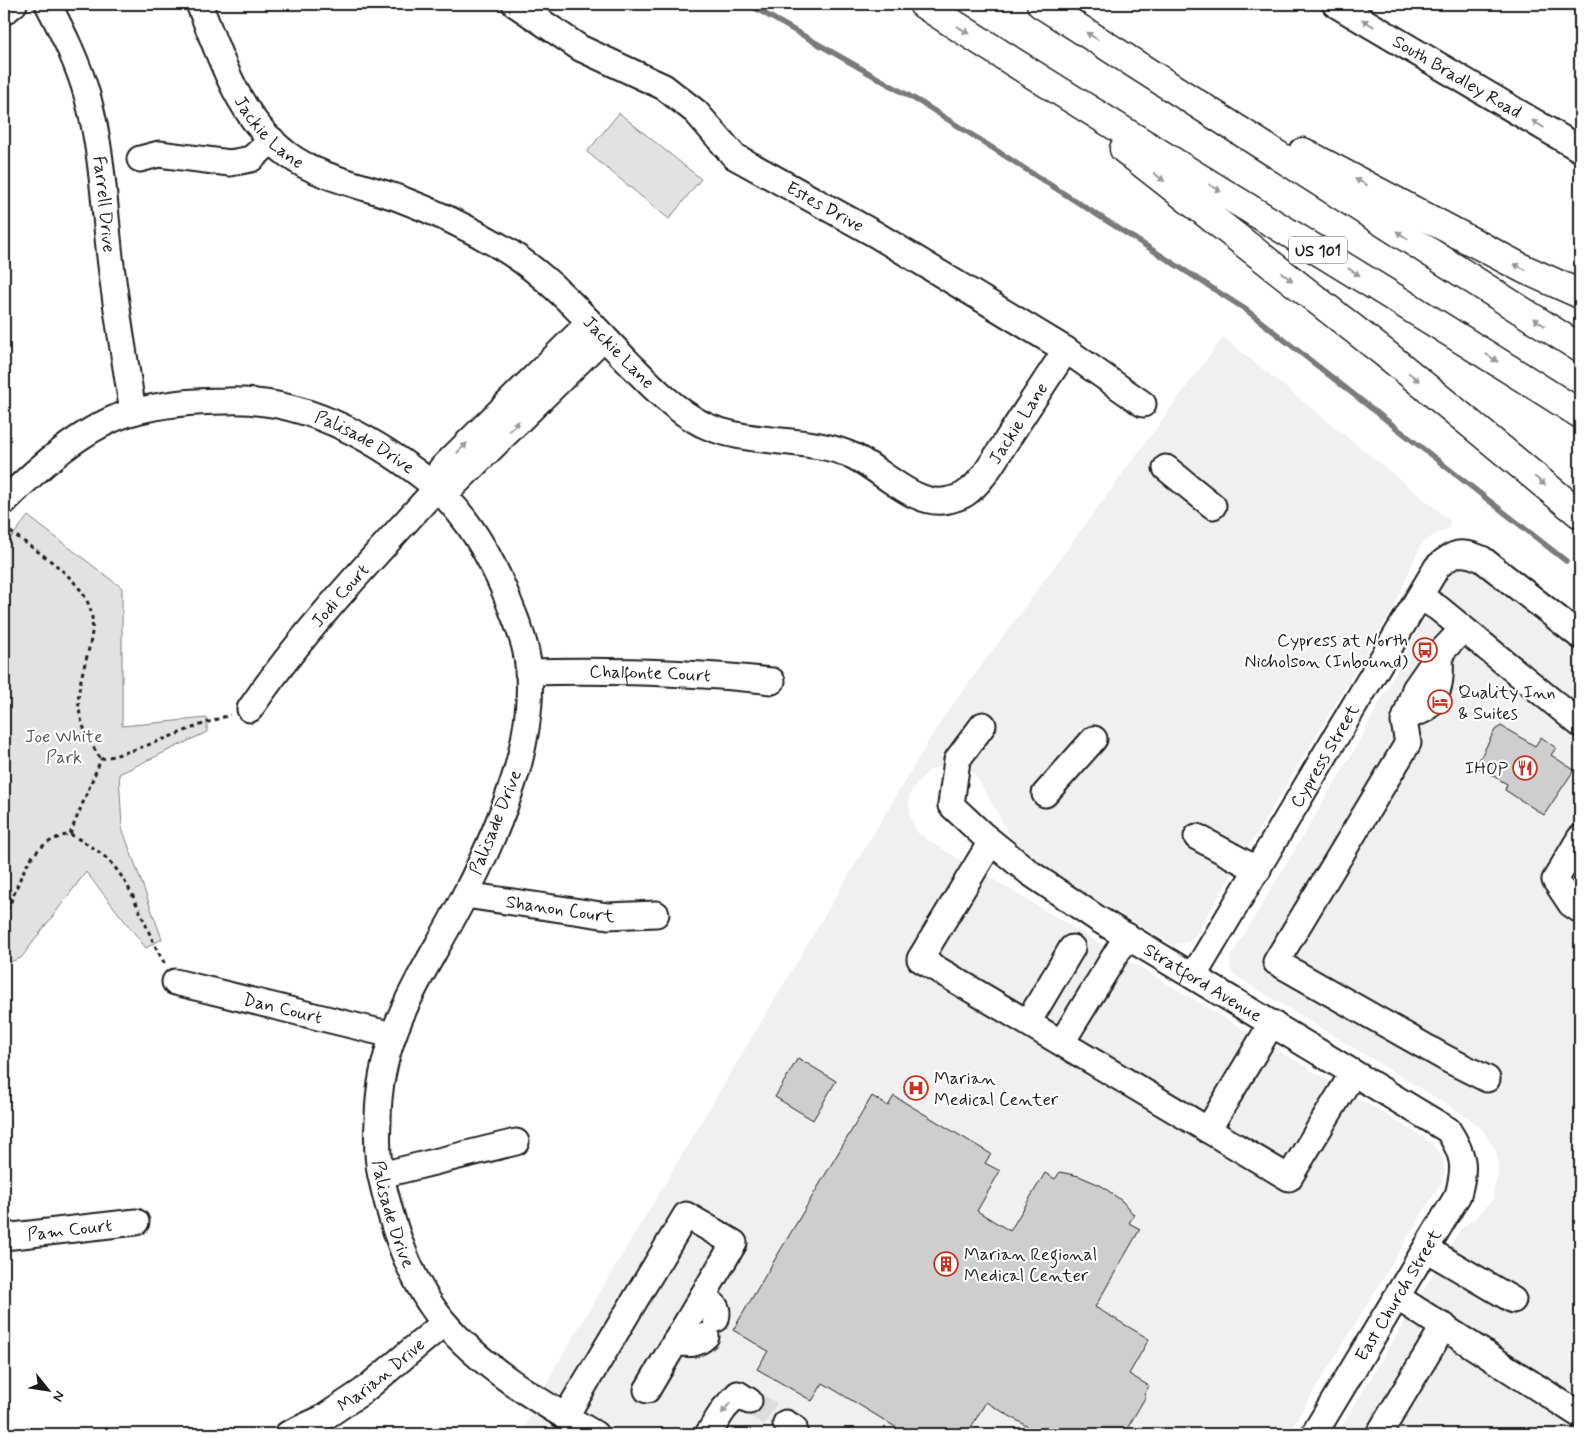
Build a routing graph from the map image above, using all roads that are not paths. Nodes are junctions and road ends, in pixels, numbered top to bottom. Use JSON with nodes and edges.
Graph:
{"nodes":[{"id":1,"x":14,"y":4,"type":"edge"},
{"id":2,"x":48,"y":4,"type":"edge"},
{"id":3,"x":199,"y":4,"type":"edge"},
{"id":4,"x":515,"y":4,"type":"edge"},
{"id":5,"x":923,"y":4,"type":"edge"},
{"id":6,"x":1041,"y":4,"type":"edge"},
{"id":7,"x":1335,"y":4,"type":"edge"},
{"id":8,"x":4,"y":12,"type":"edge"},
{"id":9,"x":1133,"y":62,"type":"junction"},
{"id":10,"x":1054,"y":89,"type":"junction"},
{"id":11,"x":272,"y":140,"type":"junction"},
{"id":12,"x":1580,"y":149,"type":"edge"},
{"id":13,"x":140,"y":159,"type":"dead end"},
{"id":14,"x":1580,"y":294,"type":"edge"},
{"id":15,"x":597,"y":330,"type":"junction"},
{"id":16,"x":1580,"y":348,"type":"edge"},
{"id":17,"x":1066,"y":350,"type":"junction"},
{"id":18,"x":1143,"y":404,"type":"dead end"},
{"id":19,"x":133,"y":412,"type":"junction"},
{"id":20,"x":1580,"y":414,"type":"edge"},
{"id":21,"x":1166,"y":468,"type":"dead end"},
{"id":22,"x":437,"y":488,"type":"junction"},
{"id":23,"x":4,"y":502,"type":"edge"},
{"id":24,"x":1212,"y":506,"type":"dead end"},
{"id":25,"x":1580,"y":514,"type":"edge"},
{"id":26,"x":1420,"y":596,"type":"junction"},
{"id":27,"x":1463,"y":629,"type":"junction"},
{"id":28,"x":1580,"y":636,"type":"edge"},
{"id":29,"x":528,"y":672,"type":"junction"},
{"id":30,"x":772,"y":681,"type":"dead end"},
{"id":31,"x":250,"y":708,"type":"road end"},
{"id":32,"x":1580,"y":724,"type":"edge"},
{"id":33,"x":983,"y":725,"type":"dead end"},
{"id":34,"x":1094,"y":739,"type":"dead end"},
{"id":35,"x":1045,"y":794,"type":"dead end"},
{"id":36,"x":1197,"y":838,"type":"dead end"},
{"id":37,"x":1580,"y":838,"type":"edge"},
{"id":38,"x":991,"y":842,"type":"junction"},
{"id":39,"x":1258,"y":870,"type":"junction"},
{"id":40,"x":465,"y":895,"type":"junction"},
{"id":41,"x":1580,"y":910,"type":"edge"},
{"id":42,"x":656,"y":914,"type":"dead end"},
{"id":43,"x":1127,"y":936,"type":"junction"},
{"id":44,"x":1072,"y":948,"type":"dead end"},
{"id":45,"x":1194,"y":975,"type":"junction"},
{"id":46,"x":175,"y":982,"type":"road end"},
{"id":47,"x":1028,"y":1022,"type":"junction"},
{"id":48,"x":1272,"y":1023,"type":"junction"},
{"id":49,"x":392,"y":1035,"type":"junction"},
{"id":50,"x":1062,"y":1042,"type":"junction"},
{"id":51,"x":1353,"y":1073,"type":"junction"},
{"id":52,"x":1487,"y":1079,"type":"dead end"},
{"id":53,"x":1208,"y":1130,"type":"junction"},
{"id":54,"x":516,"y":1142,"type":"dead end"},
{"id":55,"x":1460,"y":1150,"type":"joint"},
{"id":56,"x":381,"y":1175,"type":"junction"},
{"id":57,"x":136,"y":1222,"type":"dead end"},
{"id":58,"x":4,"y":1236,"type":"edge"},
{"id":59,"x":1426,"y":1248,"type":"junction"},
{"id":60,"x":702,"y":1297,"type":"junction"},
{"id":61,"x":1397,"y":1297,"type":"junction"},
{"id":62,"x":1513,"y":1300,"type":"dead end"},
{"id":63,"x":444,"y":1323,"type":"junction"},
{"id":64,"x":1444,"y":1326,"type":"junction"},
{"id":65,"x":675,"y":1342,"type":"junction"},
{"id":66,"x":647,"y":1390,"type":"dead end"},
{"id":67,"x":750,"y":1401,"type":"tunnel mouth"},
{"id":68,"x":1580,"y":1415,"type":"edge"},
{"id":69,"x":565,"y":1416,"type":"junction"},
{"id":70,"x":1322,"y":1431,"type":"edge"},
{"id":71,"x":288,"y":1434,"type":"edge"},
{"id":72,"x":595,"y":1434,"type":"edge"},
{"id":73,"x":708,"y":1434,"type":"edge"},
{"id":74,"x":1379,"y":1434,"type":"edge"}],
"edges":[{"from":1,"to":8,"type":"street"},
{"from":2,"to":19,"type":"street","name":"Farrell Drive"},
{"from":3,"to":11,"type":"street","name":"Jackie Lane"},
{"from":4,"to":17,"type":"street","name":"Estes Drive"},
{"from":5,"to":10,"type":"highway","number":"US 101","one_way":true},
{"from":9,"to":6,"type":"highway","one_way":true},
{"from":12,"to":7,"type":"street","name":"South Bradley Road","one_way":true},
{"from":14,"to":9,"type":"highway","one_way":true},
{"from":16,"to":9,"type":"highway","one_way":true},
{"from":10,"to":20,"type":"highway","number":"US 101","one_way":true},
{"from":10,"to":25,"type":"highway","one_way":true},
{"from":11,"to":13,"type":"street"},
{"from":11,"to":15,"type":"street","name":"Jackie Lane"},
{"from":15,"to":17,"type":"street","name":"Jackie Lane"},
{"from":22,"to":15,"type":"street","name":"Jodi Court","one_way":true},
{"from":17,"to":18,"type":"street","name":"Estes Drive"},
{"from":19,"to":22,"type":"street","name":"Palisade Drive"},
{"from":19,"to":23,"type":"street","name":"Palisade Drive"},
{"from":21,"to":24,"type":"street"},
{"from":22,"to":29,"type":"street","name":"Palisade Drive"},
{"from":22,"to":31,"type":"street","name":"Jodi Court"},
{"from":26,"to":27,"type":"street"},
{"from":26,"to":28,"type":"street","name":"Cypress Street"},
{"from":26,"to":39,"type":"street","name":"Cypress Street"},
{"from":27,"to":32,"type":"street"},
{"from":27,"to":52,"type":"street"},
{"from":29,"to":30,"type":"street","name":"Chalfonte Court"},
{"from":29,"to":40,"type":"street","name":"Palisade Drive"},
{"from":33,"to":38,"type":"street","name":"Stratford Avenue"},
{"from":34,"to":35,"type":"street"},
{"from":36,"to":39,"type":"street"},
{"from":37,"to":41,"type":"street"},
{"from":38,"to":43,"type":"street","name":"Stratford Avenue"},
{"from":38,"to":47,"type":"street"},
{"from":39,"to":45,"type":"street","name":"Cypress Street"},
{"from":40,"to":42,"type":"street","name":"Shanon Court"},
{"from":40,"to":49,"type":"street","name":"Palisade Drive"},
{"from":43,"to":45,"type":"street","name":"Stratford Avenue"},
{"from":43,"to":50,"type":"street"},
{"from":44,"to":47,"type":"street"},
{"from":45,"to":48,"type":"street","name":"Stratford Avenue"},
{"from":46,"to":49,"type":"street","name":"Dan Court"},
{"from":47,"to":50,"type":"street"},
{"from":48,"to":51,"type":"street","name":"Stratford Avenue"},
{"from":48,"to":53,"type":"street"},
{"from":49,"to":56,"type":"street","name":"Palisade Drive"},
{"from":50,"to":53,"type":"street"},
{"from":51,"to":53,"type":"street"},
{"from":51,"to":55,"type":"street","name":"Stratford Avenue"},
{"from":54,"to":56,"type":"street"},
{"from":55,"to":59,"type":"street","name":"East Church Street"},
{"from":56,"to":63,"type":"street","name":"Palisade Drive"},
{"from":57,"to":58,"type":"street","name":"Pam Court"},
{"from":59,"to":61,"type":"street","name":"East Church Street"},
{"from":59,"to":62,"type":"street"},
{"from":60,"to":65,"type":"street"},
{"from":60,"to":65,"type":"street"},
{"from":60,"to":69,"type":"street"},
{"from":61,"to":64,"type":"street"},
{"from":61,"to":70,"type":"street","name":"East Church Street"},
{"from":63,"to":69,"type":"street","name":"Palisade Drive"},
{"from":63,"to":71,"type":"street","name":"Marian Drive"},
{"from":64,"to":68,"type":"street"},
{"from":64,"to":74,"type":"street"},
{"from":65,"to":66,"type":"street"},
{"from":67,"to":73,"type":"street","one_way":true},
{"from":69,"to":72,"type":"street","name":"Palisade Drive"}]}
